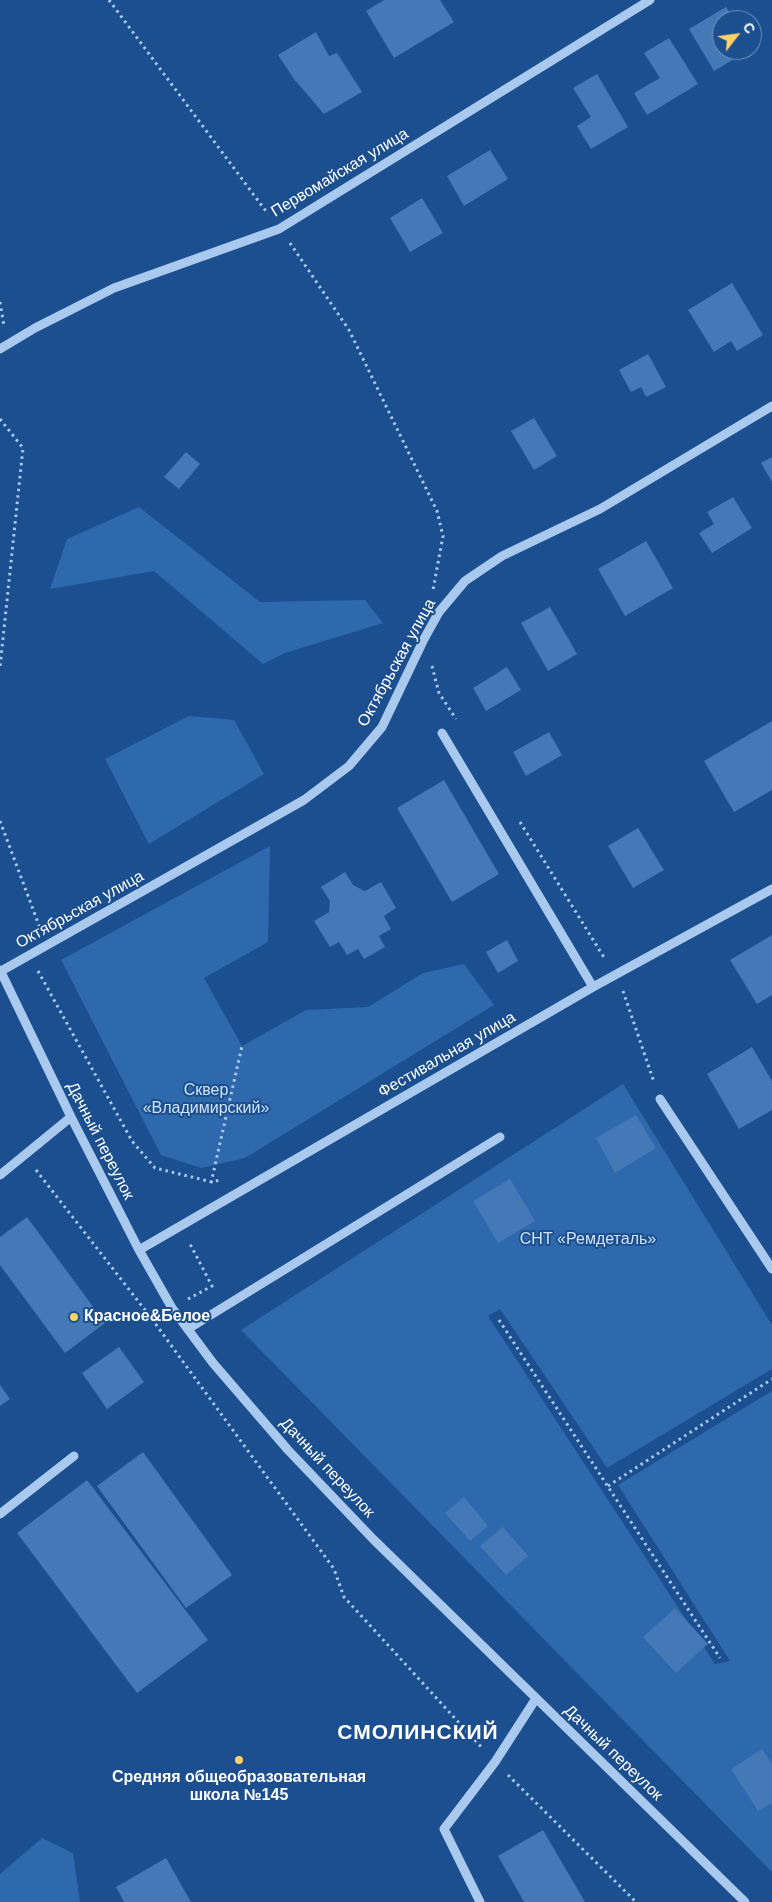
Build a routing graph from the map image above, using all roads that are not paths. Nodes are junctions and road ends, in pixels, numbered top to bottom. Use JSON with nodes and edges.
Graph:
{"nodes":[{"id":1,"x":650,"y":0,"type":"edge"},
{"id":2,"x":0,"y":349,"type":"edge"},
{"id":3,"x":772,"y":406,"type":"edge"},
{"id":4,"x":442,"y":733,"type":"dead end"},
{"id":5,"x":772,"y":888,"type":"edge"},
{"id":6,"x":0,"y":970,"type":"edge"},
{"id":7,"x":593,"y":988,"type":"junction"},
{"id":8,"x":660,"y":1099,"type":"dead end"},
{"id":9,"x":71,"y":1117,"type":"junction"},
{"id":10,"x":500,"y":1138,"type":"dead end"},
{"id":11,"x":0,"y":1176,"type":"edge"},
{"id":12,"x":139,"y":1250,"type":"junction"},
{"id":13,"x":772,"y":1269,"type":"edge"},
{"id":14,"x":188,"y":1329,"type":"junction"},
{"id":15,"x":74,"y":1456,"type":"dead end"},
{"id":16,"x":0,"y":1514,"type":"edge"},
{"id":17,"x":535,"y":1700,"type":"junction"},
{"id":18,"x":480,"y":1902,"type":"edge"},
{"id":19,"x":745,"y":1902,"type":"edge"}],
"edges":[{"from":1,"to":2,"type":"street","name":"Первомайская улица"},
{"from":3,"to":6,"type":"street","name":"Октябрьская улица"},
{"from":4,"to":7,"type":"street"},
{"from":5,"to":7,"type":"street","name":"Фестивальная улица"},
{"from":6,"to":9,"type":"street","name":"Дачный переулок"},
{"from":7,"to":12,"type":"street","name":"Фестивальная улица"},
{"from":8,"to":13,"type":"street"},
{"from":9,"to":11,"type":"street"},
{"from":9,"to":12,"type":"street","name":"Дачный переулок"},
{"from":10,"to":14,"type":"street"},
{"from":12,"to":14,"type":"street","name":"Дачный переулок"},
{"from":14,"to":17,"type":"street","name":"Дачный переулок"},
{"from":15,"to":16,"type":"street"},
{"from":17,"to":18,"type":"street"},
{"from":17,"to":19,"type":"street","name":"Дачный переулок"}]}
